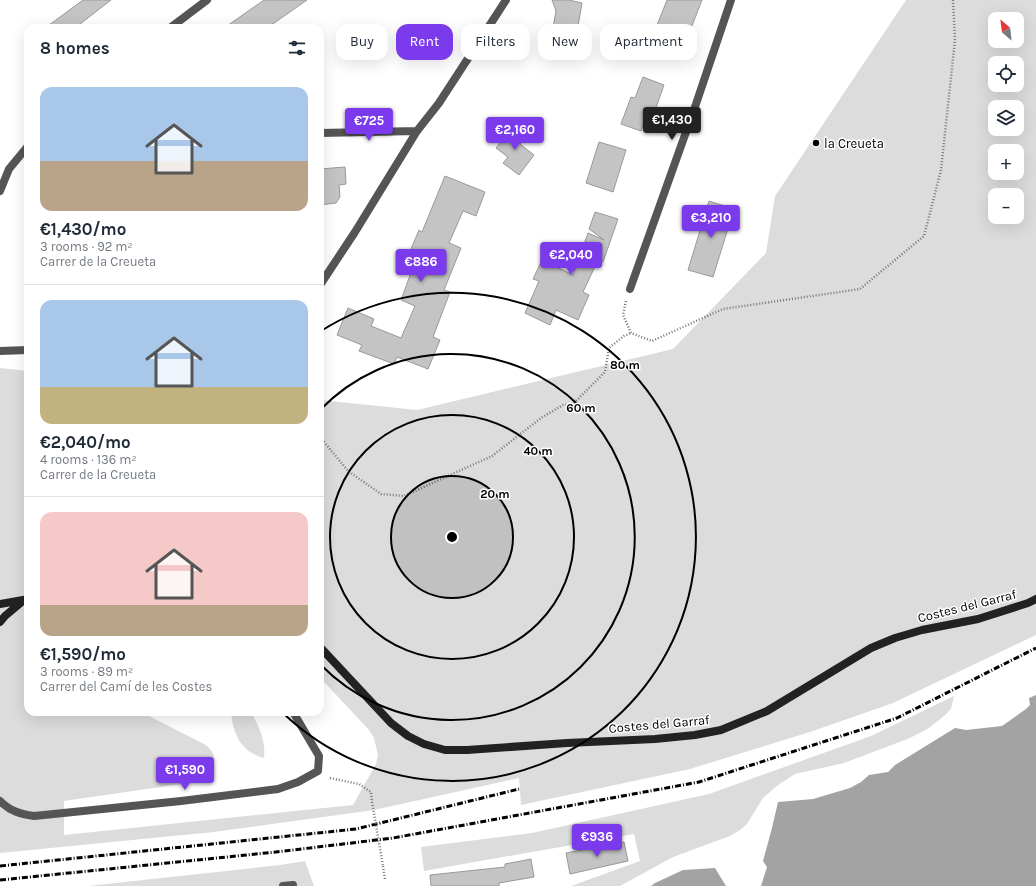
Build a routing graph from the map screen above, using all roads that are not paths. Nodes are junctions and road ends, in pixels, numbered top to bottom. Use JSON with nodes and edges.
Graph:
{"nodes":[{"id":1,"x":207,"y":0,"type":"edge"},
{"id":2,"x":506,"y":0,"type":"edge"},
{"id":3,"x":731,"y":0,"type":"edge"},
{"id":4,"x":175,"y":24,"type":"edge"},
{"id":5,"x":417,"y":131,"type":"junction"},
{"id":6,"x":324,"y":133,"type":"edge"},
{"id":7,"x":24,"y":151,"type":"edge"},
{"id":8,"x":0,"y":191,"type":"edge"},
{"id":9,"x":324,"y":279,"type":"edge"},
{"id":10,"x":630,"y":289,"type":"road end"},
{"id":11,"x":0,"y":350,"type":"edge"},
{"id":12,"x":24,"y":350,"type":"edge"},
{"id":13,"x":1036,"y":599,"type":"edge"},
{"id":14,"x":24,"y":600,"type":"edge"},
{"id":15,"x":24,"y":602,"type":"edge"},
{"id":16,"x":0,"y":604,"type":"edge"},
{"id":17,"x":0,"y":622,"type":"edge"},
{"id":18,"x":324,"y":651,"type":"edge"},
{"id":19,"x":295,"y":716,"type":"edge"},
{"id":20,"x":0,"y":801,"type":"edge"},
{"id":21,"x":293,"y":885,"type":"dead end"},
{"id":22,"x":283,"y":886,"type":"edge"}],
"edges":[{"from":1,"to":4,"type":"street"},
{"from":2,"to":5,"type":"street"},
{"from":3,"to":10,"type":"street"},
{"from":5,"to":6,"type":"street"},
{"from":5,"to":9,"type":"street"},
{"from":7,"to":8,"type":"street"},
{"from":11,"to":12,"type":"street"},
{"from":13,"to":18,"type":"main road","name":"Costes del Garraf"},
{"from":14,"to":16,"type":"main road"},
{"from":15,"to":17,"type":"main road"},
{"from":19,"to":20,"type":"street"},
{"from":21,"to":22,"type":"street"}]}
